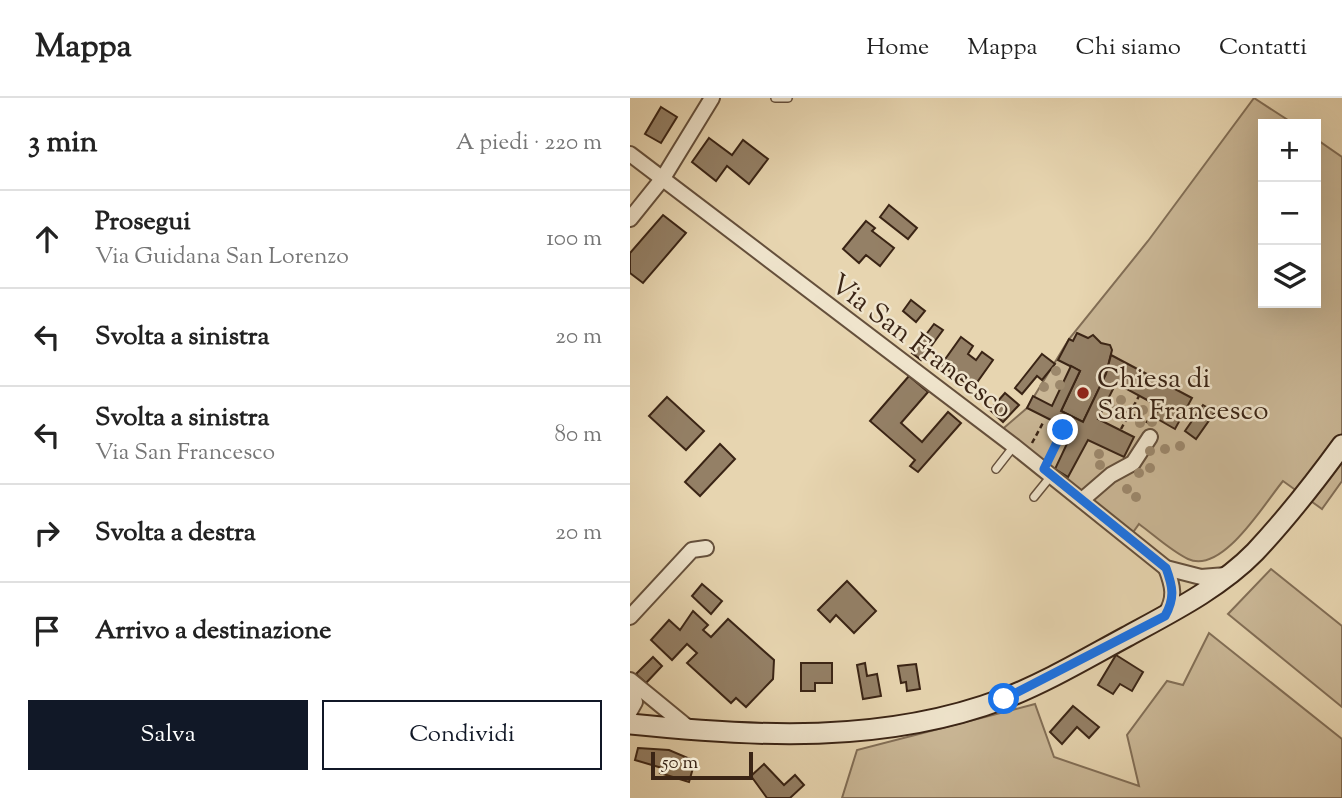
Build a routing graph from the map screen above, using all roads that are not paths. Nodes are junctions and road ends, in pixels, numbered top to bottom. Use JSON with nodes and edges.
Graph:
{"nodes":[{"id":1,"x":712,"y":98,"type":"edge"},
{"id":2,"x":775,"y":98,"type":"edge"},
{"id":3,"x":788,"y":98,"type":"edge"},
{"id":4,"x":630,"y":153,"type":"edge"},
{"id":5,"x":663,"y":177,"type":"junction"},
{"id":6,"x":630,"y":219,"type":"edge"},
{"id":7,"x":1151,"y":431,"type":"road end"},
{"id":8,"x":1342,"y":445,"type":"edge"},
{"id":9,"x":1020,"y":450,"type":"junction"},
{"id":10,"x":996,"y":469,"type":"dead end"},
{"id":11,"x":1047,"y":472,"type":"junction"},
{"id":12,"x":1034,"y":497,"type":"dead end"},
{"id":13,"x":1082,"y":500,"type":"junction"},
{"id":14,"x":706,"y":548,"type":"dead end"},
{"id":15,"x":1166,"y":568,"type":"junction"},
{"id":16,"x":1226,"y":575,"type":"junction"},
{"id":17,"x":1165,"y":616,"type":"junction"},
{"id":18,"x":630,"y":617,"type":"edge"},
{"id":19,"x":630,"y":680,"type":"edge"},
{"id":20,"x":630,"y":687,"type":"edge"},
{"id":21,"x":630,"y":711,"type":"edge"},
{"id":22,"x":630,"y":724,"type":"edge"},
{"id":23,"x":692,"y":731,"type":"junction"}],
"edges":[{"from":1,"to":5,"type":"street"},
{"from":2,"to":3,"type":"lane"},
{"from":4,"to":5,"type":"street","name":"Via San Francesco"},
{"from":5,"to":6,"type":"street"},
{"from":5,"to":9,"type":"street","name":"Via San Francesco"},
{"from":7,"to":13,"type":"street"},
{"from":8,"to":16,"type":"street"},
{"from":9,"to":10,"type":"lane"},
{"from":9,"to":11,"type":"street","name":"Via San Francesco"},
{"from":11,"to":12,"type":"lane"},
{"from":11,"to":13,"type":"street","name":"Via San Francesco"},
{"from":13,"to":15,"type":"street","name":"Via San Francesco"},
{"from":14,"to":18,"type":"street"},
{"from":15,"to":16,"type":"street","name":"Via San Francesco"},
{"from":15,"to":17,"type":"street"},
{"from":16,"to":17,"type":"street"},
{"from":17,"to":23,"type":"street"},
{"from":19,"to":23,"type":"street"},
{"from":20,"to":21,"type":"street"},
{"from":22,"to":23,"type":"street"}]}
